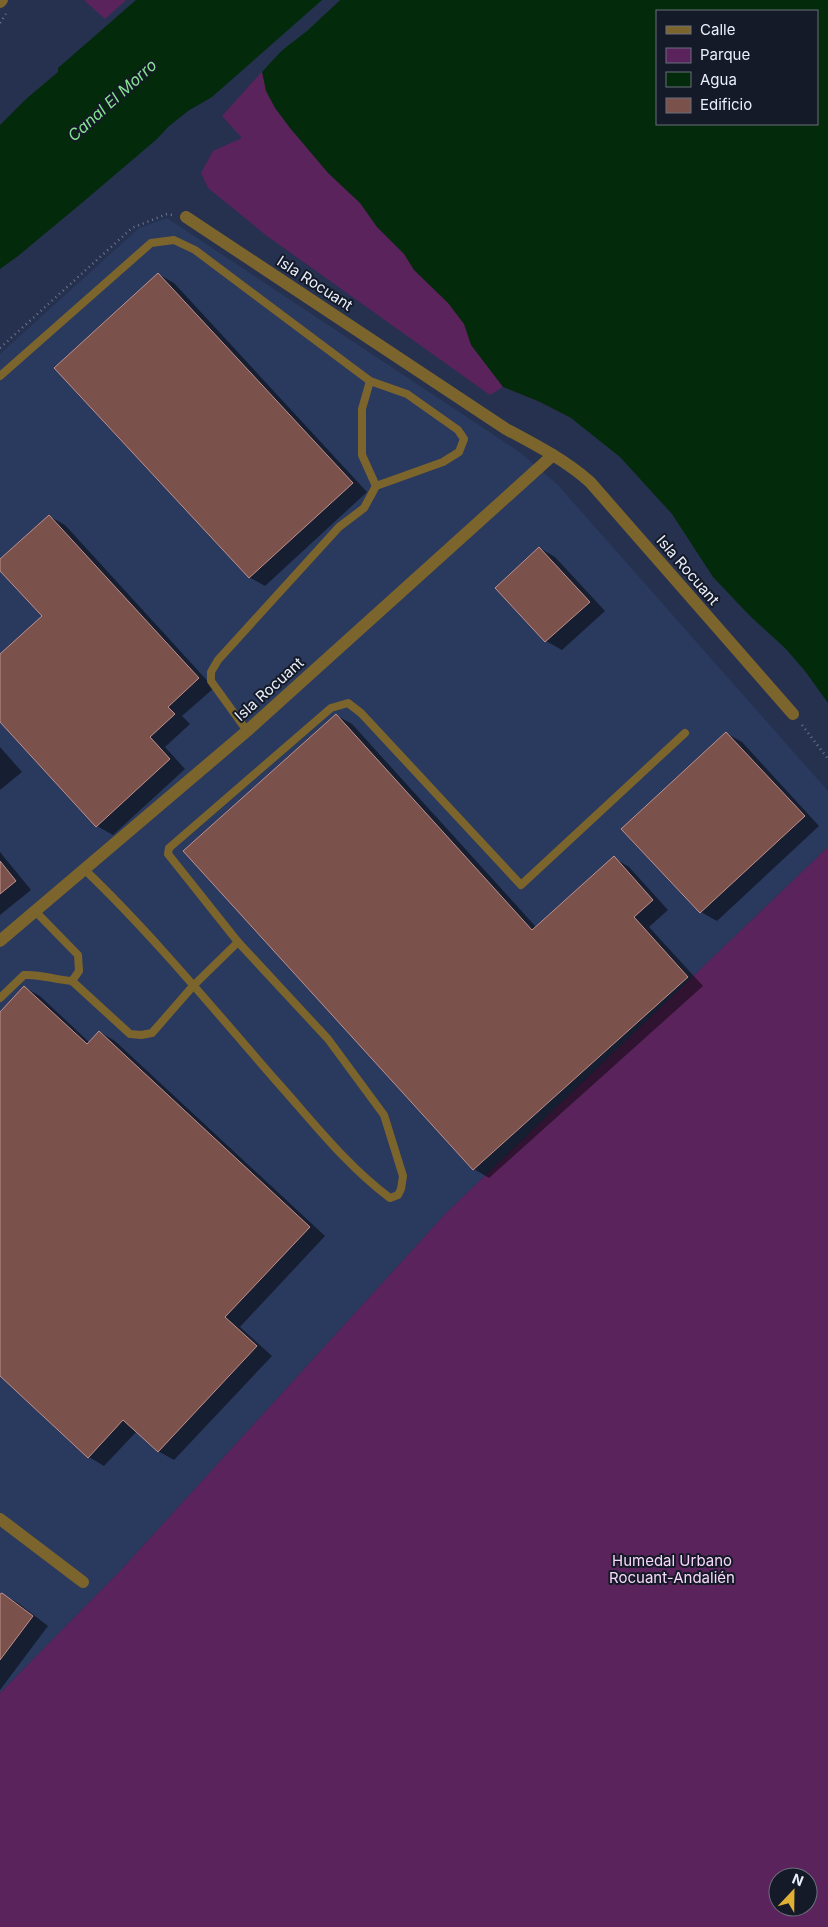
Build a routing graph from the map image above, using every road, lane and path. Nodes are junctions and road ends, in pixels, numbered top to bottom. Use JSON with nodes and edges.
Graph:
{"nodes":[{"id":1,"x":186,"y":218,"type":"joint"},
{"id":2,"x":0,"y":348,"type":"edge"},
{"id":3,"x":0,"y":376,"type":"edge"},
{"id":4,"x":370,"y":381,"type":"junction"},
{"id":5,"x":552,"y":454,"type":"junction"},
{"id":6,"x":376,"y":486,"type":"junction"},
{"id":7,"x":793,"y":714,"type":"joint"},
{"id":8,"x":247,"y":731,"type":"junction"},
{"id":9,"x":685,"y":733,"type":"dead end"},
{"id":10,"x":828,"y":759,"type":"edge"},
{"id":11,"x":84,"y":869,"type":"junction"},
{"id":12,"x":35,"y":911,"type":"junction"},
{"id":13,"x":0,"y":941,"type":"edge"},
{"id":14,"x":238,"y":942,"type":"junction"},
{"id":15,"x":72,"y":981,"type":"junction"},
{"id":16,"x":193,"y":986,"type":"junction"},
{"id":17,"x":0,"y":998,"type":"edge"},
{"id":18,"x":0,"y":1519,"type":"edge"},
{"id":19,"x":83,"y":1582,"type":"dead end"}],
"edges":[{"from":1,"to":2,"type":"path"},
{"from":1,"to":5,"type":"street","name":"Isla Rocuant"},
{"from":3,"to":4,"type":"lane"},
{"from":4,"to":6,"type":"lane"},
{"from":4,"to":6,"type":"lane"},
{"from":5,"to":7,"type":"street","name":"Isla Rocuant"},
{"from":5,"to":8,"type":"street","name":"Isla Rocuant"},
{"from":6,"to":8,"type":"lane"},
{"from":7,"to":10,"type":"path"},
{"from":8,"to":11,"type":"street","name":"Isla Rocuant"},
{"from":9,"to":14,"type":"lane"},
{"from":11,"to":12,"type":"street","name":"Isla Rocuant"},
{"from":11,"to":16,"type":"lane"},
{"from":12,"to":13,"type":"street","name":"Isla Rocuant"},
{"from":12,"to":15,"type":"lane"},
{"from":14,"to":16,"type":"lane"},
{"from":14,"to":16,"type":"lane"},
{"from":15,"to":16,"type":"lane"},
{"from":15,"to":17,"type":"lane"},
{"from":18,"to":19,"type":"street"}]}
